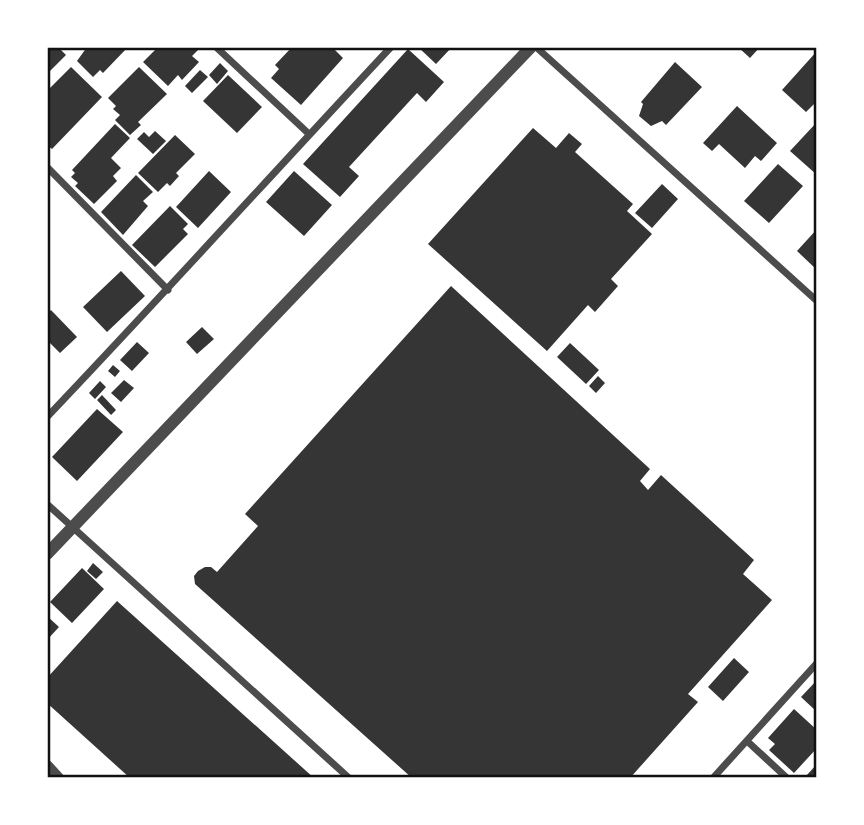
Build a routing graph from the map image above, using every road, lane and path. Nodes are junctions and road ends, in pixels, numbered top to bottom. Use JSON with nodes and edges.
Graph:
{"nodes":[{"id":1,"x":216,"y":47,"type":"edge"},
{"id":2,"x":391,"y":47,"type":"edge"},
{"id":3,"x":533,"y":47,"type":"edge"},
{"id":4,"x":309,"y":134,"type":"junction"},
{"id":5,"x":47,"y":167,"type":"edge"},
{"id":6,"x":168,"y":290,"type":"junction"},
{"id":7,"x":817,"y":301,"type":"edge"},
{"id":8,"x":47,"y":416,"type":"edge"},
{"id":9,"x":47,"y":504,"type":"edge"},
{"id":10,"x":74,"y":527,"type":"junction"},
{"id":11,"x":47,"y":554,"type":"edge"},
{"id":12,"x":817,"y":663,"type":"edge"},
{"id":13,"x":747,"y":741,"type":"junction"},
{"id":14,"x":47,"y":766,"type":"edge"},
{"id":15,"x":58,"y":778,"type":"edge"},
{"id":16,"x":349,"y":778,"type":"edge"},
{"id":17,"x":713,"y":778,"type":"edge"},
{"id":18,"x":787,"y":778,"type":"edge"}],
"edges":[{"from":1,"to":4,"type":"street"},
{"from":2,"to":4,"type":"street"},
{"from":3,"to":7,"type":"street"},
{"from":3,"to":10,"type":"street"},
{"from":4,"to":6,"type":"street"},
{"from":5,"to":6,"type":"street"},
{"from":6,"to":8,"type":"street"},
{"from":9,"to":10,"type":"street"},
{"from":10,"to":11,"type":"street"},
{"from":10,"to":16,"type":"street"},
{"from":12,"to":13,"type":"street"},
{"from":13,"to":17,"type":"street"},
{"from":13,"to":18,"type":"street"},
{"from":14,"to":15,"type":"street"}]}
